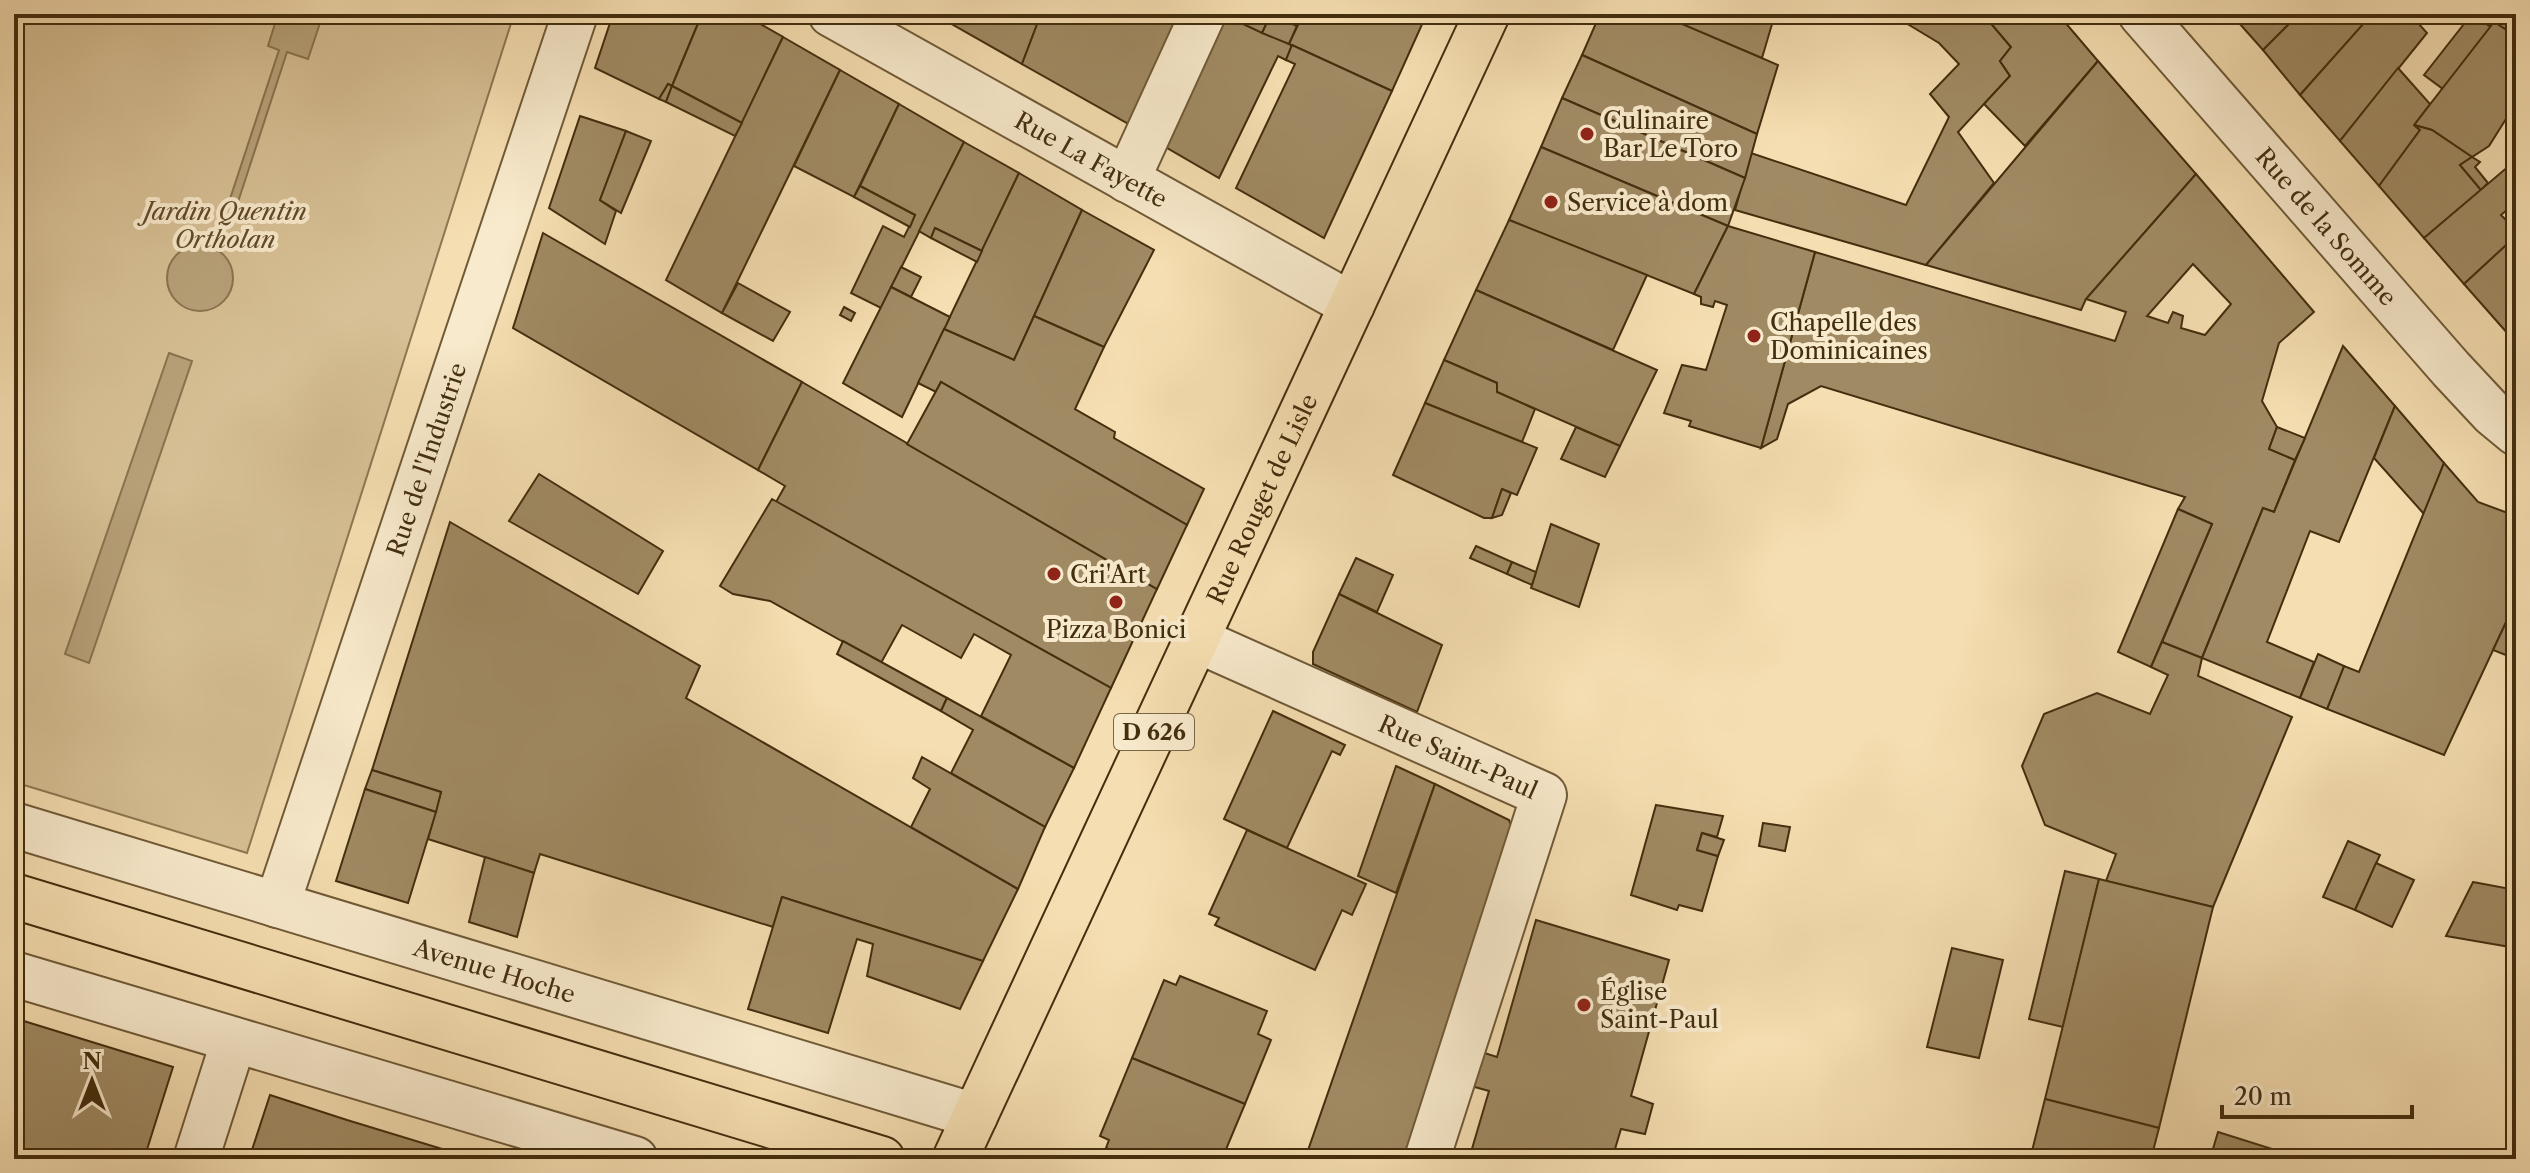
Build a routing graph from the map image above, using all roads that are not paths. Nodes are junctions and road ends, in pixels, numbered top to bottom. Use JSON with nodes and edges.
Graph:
{"nodes":[{"id":1,"x":575,"y":14,"type":"edge"},
{"id":2,"x":831,"y":14,"type":"edge"},
{"id":3,"x":1203,"y":14,"type":"edge"},
{"id":4,"x":1487,"y":14,"type":"edge"},
{"id":5,"x":2141,"y":14,"type":"edge"},
{"id":6,"x":1127,"y":180,"type":"junction"},
{"id":7,"x":1352,"y":305,"type":"junction"},
{"id":8,"x":2516,"y":433,"type":"edge"},
{"id":9,"x":1197,"y":640,"type":"junction"},
{"id":10,"x":14,"y":825,"type":"edge"},
{"id":11,"x":14,"y":896,"type":"edge"},
{"id":12,"x":277,"y":905,"type":"junction"},
{"id":13,"x":14,"y":974,"type":"edge"},
{"id":14,"x":234,"y":1040,"type":"junction"},
{"id":15,"x":975,"y":1116,"type":"junction"},
{"id":16,"x":196,"y":1159,"type":"edge"},
{"id":17,"x":635,"y":1159,"type":"edge"},
{"id":18,"x":882,"y":1159,"type":"edge"},
{"id":19,"x":955,"y":1159,"type":"edge"},
{"id":20,"x":1427,"y":1159,"type":"edge"}],
"edges":[{"from":1,"to":12,"type":"street","name":"Rue de l'Industrie"},
{"from":2,"to":6,"type":"street","name":"Rue La Fayette"},
{"from":3,"to":6,"type":"street"},
{"from":4,"to":7,"type":"main road","name":"Rue Rouget de Lisle","number":"D 626"},
{"from":5,"to":8,"type":"street","name":"Rue de la Somme"},
{"from":6,"to":7,"type":"street","name":"Rue La Fayette"},
{"from":7,"to":9,"type":"main road","name":"Rue Rouget de Lisle","number":"D 626"},
{"from":9,"to":15,"type":"main road","name":"Rue Rouget de Lisle","number":"D 626"},
{"from":9,"to":20,"type":"street","name":"Rue Saint-Paul"},
{"from":10,"to":12,"type":"street","name":"Avenue Hoche"},
{"from":11,"to":18,"type":"main road"},
{"from":12,"to":15,"type":"street","name":"Avenue Hoche"},
{"from":13,"to":14,"type":"street"},
{"from":14,"to":16,"type":"street"},
{"from":14,"to":17,"type":"street"},
{"from":15,"to":19,"type":"main road","name":"Rue Rouget de Lisle","number":"D 626"}]}
